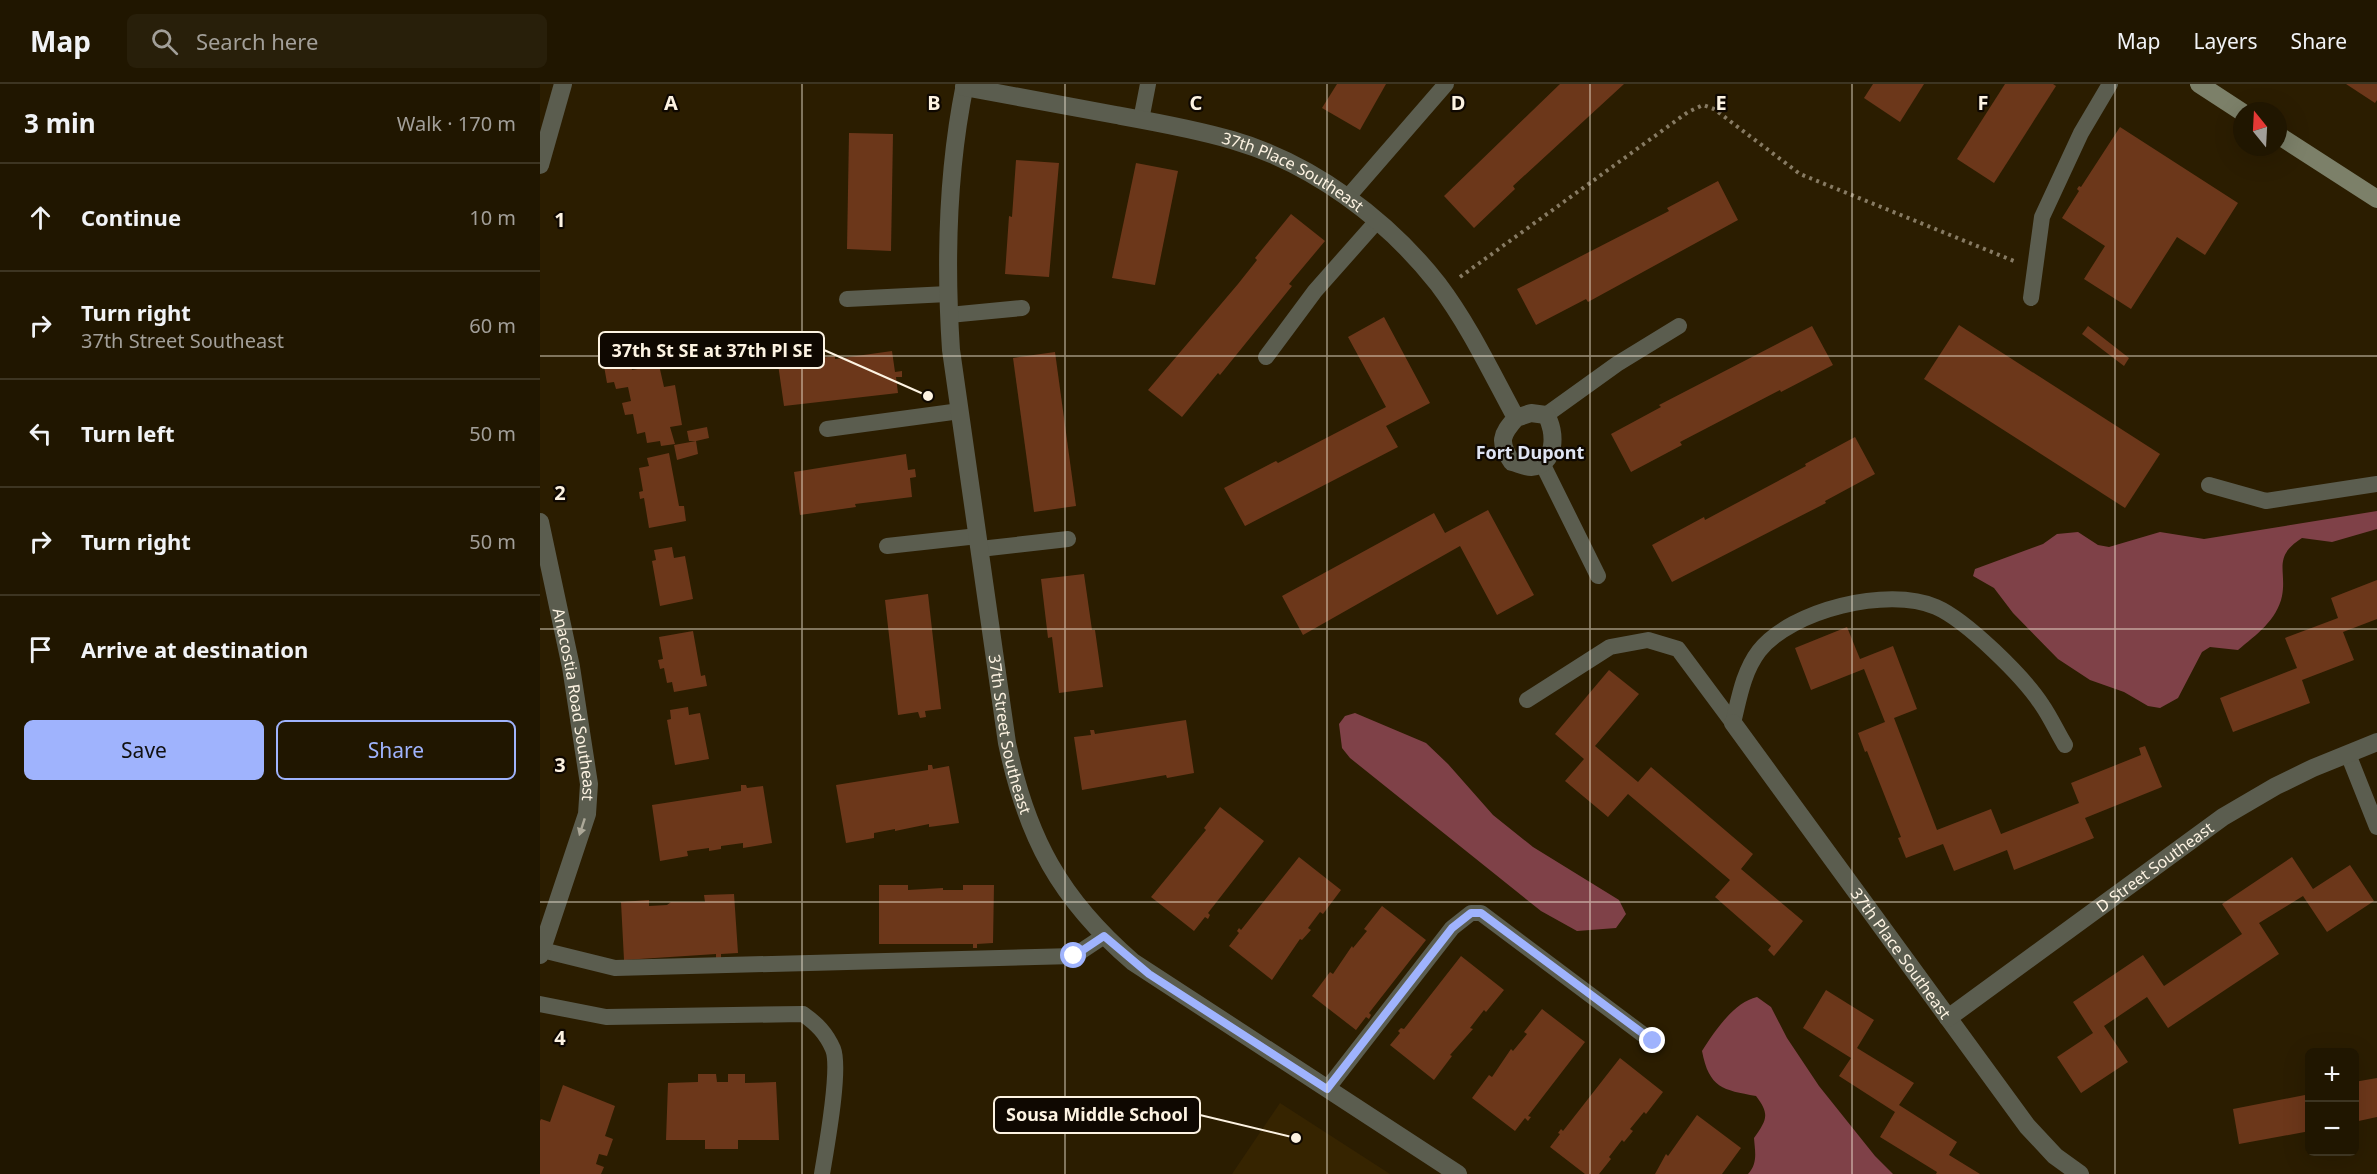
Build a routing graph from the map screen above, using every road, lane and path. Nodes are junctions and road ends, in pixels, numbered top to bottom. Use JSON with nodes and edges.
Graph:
{"nodes":[{"id":1,"x":563,"y":84,"type":"edge"},
{"id":2,"x":1148,"y":84,"type":"edge"},
{"id":3,"x":1446,"y":84,"type":"edge"},
{"id":4,"x":2110,"y":84,"type":"edge"},
{"id":5,"x":2199,"y":84,"type":"edge"},
{"id":6,"x":965,"y":85,"type":"edge"},
{"id":7,"x":2233,"y":106,"type":"edge"},
{"id":8,"x":1141,"y":120,"type":"junction"},
{"id":9,"x":2287,"y":141,"type":"edge"},
{"id":10,"x":540,"y":165,"type":"edge"},
{"id":11,"x":1347,"y":198,"type":"junction"},
{"id":12,"x":2377,"y":199,"type":"edge"},
{"id":13,"x":1377,"y":221,"type":"junction"},
{"id":14,"x":2035,"y":270,"type":"junction"},
{"id":15,"x":1442,"y":290,"type":"junction"},
{"id":16,"x":948,"y":294,"type":"junction"},
{"id":17,"x":2031,"y":298,"type":"dead end"},
{"id":18,"x":847,"y":299,"type":"dead end"},
{"id":19,"x":1022,"y":308,"type":"dead end"},
{"id":20,"x":949,"y":315,"type":"junction"},
{"id":21,"x":1679,"y":326,"type":"dead end"},
{"id":22,"x":1266,"y":357,"type":"dead end"},
{"id":23,"x":960,"y":411,"type":"junction"},
{"id":24,"x":1546,"y":415,"type":"junction"},
{"id":25,"x":1516,"y":418,"type":"junction"},
{"id":26,"x":827,"y":429,"type":"dead end"},
{"id":27,"x":1542,"y":463,"type":"junction"},
{"id":28,"x":2377,"y":484,"type":"edge"},
{"id":29,"x":2209,"y":485,"type":"dead end"},
{"id":30,"x":540,"y":522,"type":"edge"},
{"id":31,"x":1068,"y":539,"type":"dead end"},
{"id":32,"x":979,"y":543,"type":"junction"},
{"id":33,"x":887,"y":546,"type":"dead end"},
{"id":34,"x":1598,"y":576,"type":"dead end"},
{"id":35,"x":1527,"y":700,"type":"dead end"},
{"id":36,"x":1733,"y":723,"type":"junction"},
{"id":37,"x":2377,"y":742,"type":"edge"},
{"id":38,"x":2065,"y":745,"type":"dead end"},
{"id":39,"x":2348,"y":754,"type":"junction"},
{"id":40,"x":2377,"y":827,"type":"edge"},
{"id":41,"x":1104,"y":936,"type":"junction"},
{"id":42,"x":541,"y":952,"type":"edge"},
{"id":43,"x":540,"y":1004,"type":"edge"},
{"id":44,"x":1948,"y":1018,"type":"junction"},
{"id":45,"x":1653,"y":1041,"type":"dead end"},
{"id":46,"x":1327,"y":1089,"type":"junction"},
{"id":47,"x":822,"y":1174,"type":"edge"},
{"id":48,"x":1458,"y":1174,"type":"edge"},
{"id":49,"x":2080,"y":1174,"type":"edge"}],
"edges":[{"from":1,"to":10,"type":"street"},
{"from":2,"to":8,"type":"lane"},
{"from":3,"to":11,"type":"lane"},
{"from":4,"to":14,"type":"lane"},
{"from":5,"to":7,"type":"main road"},
{"from":6,"to":8,"type":"street","name":"37th Place Southeast"},
{"from":6,"to":16,"type":"street","name":"37th Street Southeast"},
{"from":8,"to":11,"type":"street","name":"37th Place Southeast"},
{"from":9,"to":12,"type":"main road"},
{"from":11,"to":13,"type":"street","name":"37th Place Southeast"},
{"from":13,"to":15,"type":"street","name":"37th Place Southeast"},
{"from":13,"to":22,"type":"lane"},
{"from":14,"to":15,"type":"path"},
{"from":14,"to":17,"type":"lane"},
{"from":15,"to":25,"type":"street","name":"37th Place Southeast"},
{"from":16,"to":18,"type":"lane"},
{"from":16,"to":20,"type":"street","name":"37th Street Southeast"},
{"from":19,"to":20,"type":"lane"},
{"from":20,"to":23,"type":"street","name":"37th Street Southeast"},
{"from":21,"to":24,"type":"lane"},
{"from":23,"to":26,"type":"lane"},
{"from":23,"to":32,"type":"street","name":"37th Street Southeast"},
{"from":24,"to":25,"type":"street"},
{"from":24,"to":27,"type":"street"},
{"from":25,"to":27,"type":"street"},
{"from":27,"to":34,"type":"lane"},
{"from":28,"to":29,"type":"lane"},
{"from":30,"to":42,"type":"street","name":"Anacostia Road Southeast","one_way":true},
{"from":31,"to":32,"type":"lane"},
{"from":32,"to":33,"type":"lane"},
{"from":32,"to":41,"type":"street","name":"37th Street Southeast"},
{"from":35,"to":36,"type":"lane"},
{"from":36,"to":38,"type":"lane"},
{"from":36,"to":44,"type":"street","name":"37th Place Southeast"},
{"from":37,"to":39,"type":"street","name":"D Street Southeast"},
{"from":39,"to":40,"type":"lane"},
{"from":39,"to":44,"type":"street","name":"D Street Southeast"},
{"from":41,"to":42,"type":"lane"},
{"from":41,"to":46,"type":"street","name":"37th Street Southeast"},
{"from":43,"to":47,"type":"lane"},
{"from":44,"to":49,"type":"street","name":"37th Place Southeast"},
{"from":45,"to":46,"type":"lane"},
{"from":46,"to":48,"type":"street","name":"37th Street Southeast"}]}
